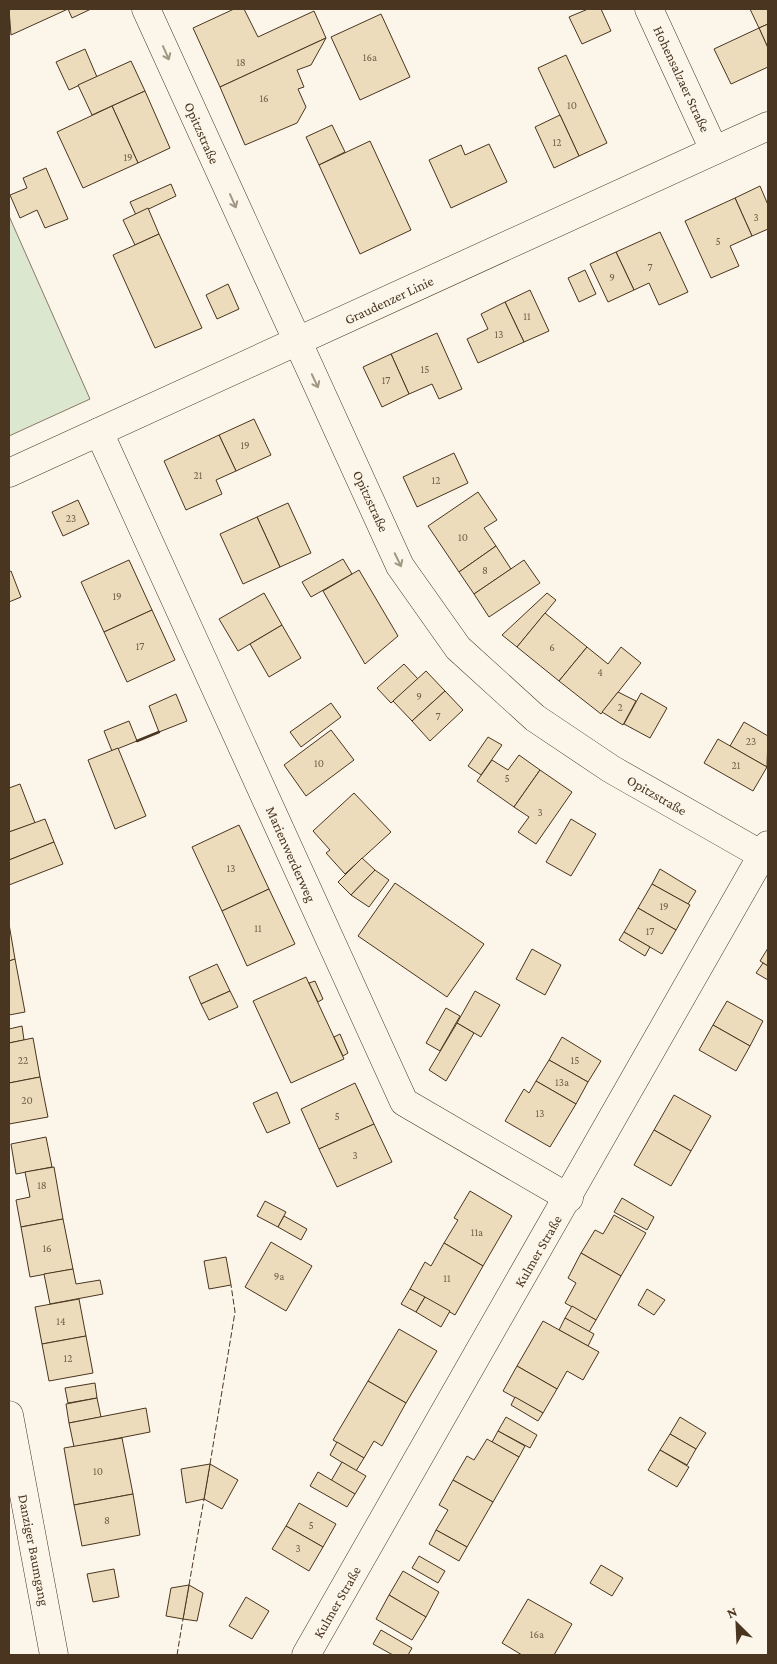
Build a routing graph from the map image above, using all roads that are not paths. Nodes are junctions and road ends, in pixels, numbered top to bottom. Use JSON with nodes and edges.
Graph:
{"nodes":[{"id":1,"x":146,"y":9,"type":"edge"},
{"id":2,"x":649,"y":9,"type":"edge"},
{"id":3,"x":768,"y":126,"type":"edge"},
{"id":4,"x":714,"y":150,"type":"junction"},
{"id":5,"x":298,"y":342,"type":"junction"},
{"id":6,"x":99,"y":432,"type":"junction"},
{"id":7,"x":9,"y":473,"type":"edge"},
{"id":8,"x":765,"y":850,"type":"edge"},
{"id":9,"x":569,"y":1198,"type":"junction"},
{"id":10,"x":9,"y":1415,"type":"edge"},
{"id":11,"x":54,"y":1655,"type":"edge"},
{"id":12,"x":306,"y":1655,"type":"edge"}],
"edges":[{"from":1,"to":5,"type":"street","name":"Opitzstraße","one_way":true},
{"from":2,"to":4,"type":"street","name":"Hohensalzaer Straße"},
{"from":3,"to":4,"type":"street","name":"Graudenzer Linie"},
{"from":4,"to":5,"type":"street","name":"Graudenzer Linie"},
{"from":5,"to":6,"type":"street","name":"Graudenzer Linie"},
{"from":5,"to":8,"type":"street","name":"Opitzstraße","one_way":true},
{"from":6,"to":7,"type":"street","name":"Graudenzer Linie"},
{"from":6,"to":9,"type":"street","name":"Marienwerderweg"},
{"from":8,"to":9,"type":"street","name":"Kulmer Straße"},
{"from":9,"to":12,"type":"street","name":"Kulmer Straße"},
{"from":10,"to":11,"type":"street","name":"Danziger Baumgang"}]}
